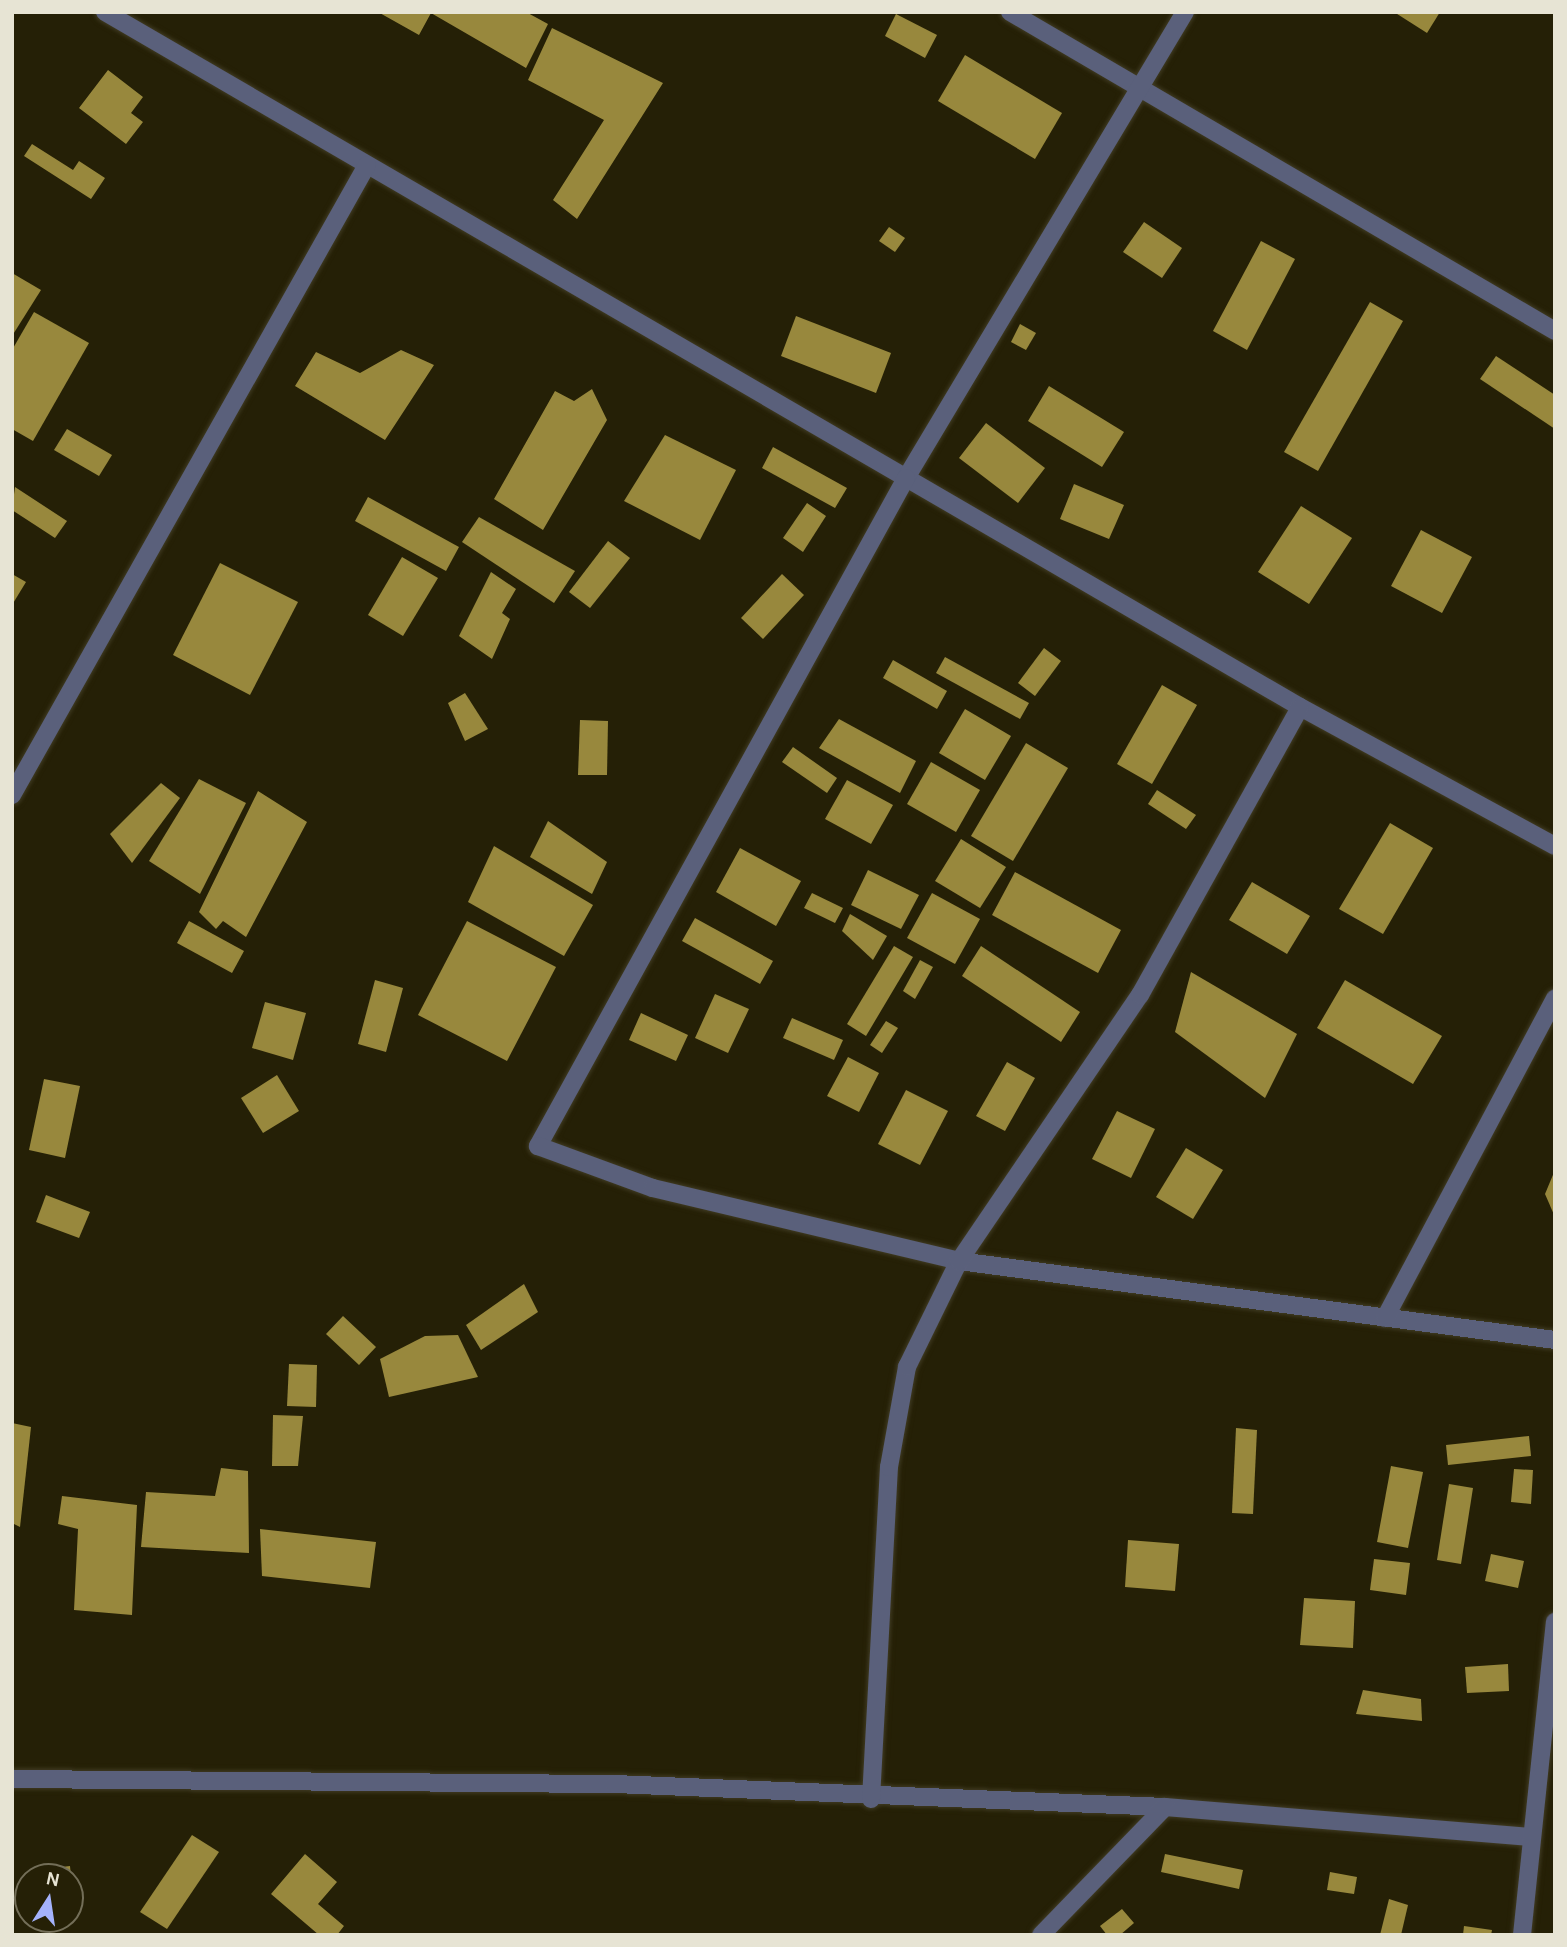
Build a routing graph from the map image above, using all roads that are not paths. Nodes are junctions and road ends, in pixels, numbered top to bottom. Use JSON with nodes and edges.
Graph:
{"nodes":[{"id":1,"x":105,"y":12,"type":"edge"},
{"id":2,"x":1010,"y":12,"type":"edge"},
{"id":3,"x":1185,"y":12,"type":"edge"},
{"id":4,"x":1139,"y":89,"type":"junction"},
{"id":5,"x":367,"y":165,"type":"junction"},
{"id":6,"x":1555,"y":331,"type":"edge"},
{"id":7,"x":906,"y":478,"type":"junction"},
{"id":8,"x":1300,"y":707,"type":"junction"},
{"id":9,"x":12,"y":795,"type":"edge"},
{"id":10,"x":1555,"y":846,"type":"edge"},
{"id":11,"x":1555,"y":998,"type":"edge"},
{"id":12,"x":959,"y":1262,"type":"junction"},
{"id":13,"x":1385,"y":1318,"type":"junction"},
{"id":14,"x":1555,"y":1340,"type":"edge"},
{"id":15,"x":1555,"y":1622,"type":"edge"},
{"id":16,"x":12,"y":1779,"type":"edge"},
{"id":17,"x":871,"y":1799,"type":"junction"},
{"id":18,"x":1165,"y":1807,"type":"junction"},
{"id":19,"x":1531,"y":1837,"type":"junction"},
{"id":20,"x":1041,"y":1935,"type":"edge"},
{"id":21,"x":1522,"y":1935,"type":"edge"}],
"edges":[{"from":1,"to":5,"type":"street"},
{"from":2,"to":4,"type":"street"},
{"from":3,"to":4,"type":"street"},
{"from":4,"to":6,"type":"street"},
{"from":4,"to":7,"type":"street"},
{"from":5,"to":7,"type":"street"},
{"from":5,"to":9,"type":"street"},
{"from":7,"to":8,"type":"street"},
{"from":7,"to":12,"type":"street"},
{"from":8,"to":10,"type":"street"},
{"from":8,"to":12,"type":"street"},
{"from":11,"to":13,"type":"street"},
{"from":12,"to":13,"type":"street"},
{"from":12,"to":17,"type":"street"},
{"from":13,"to":14,"type":"street"},
{"from":15,"to":19,"type":"street"},
{"from":16,"to":17,"type":"street"},
{"from":17,"to":18,"type":"street"},
{"from":18,"to":19,"type":"street"},
{"from":18,"to":20,"type":"street"},
{"from":19,"to":21,"type":"street"}]}
